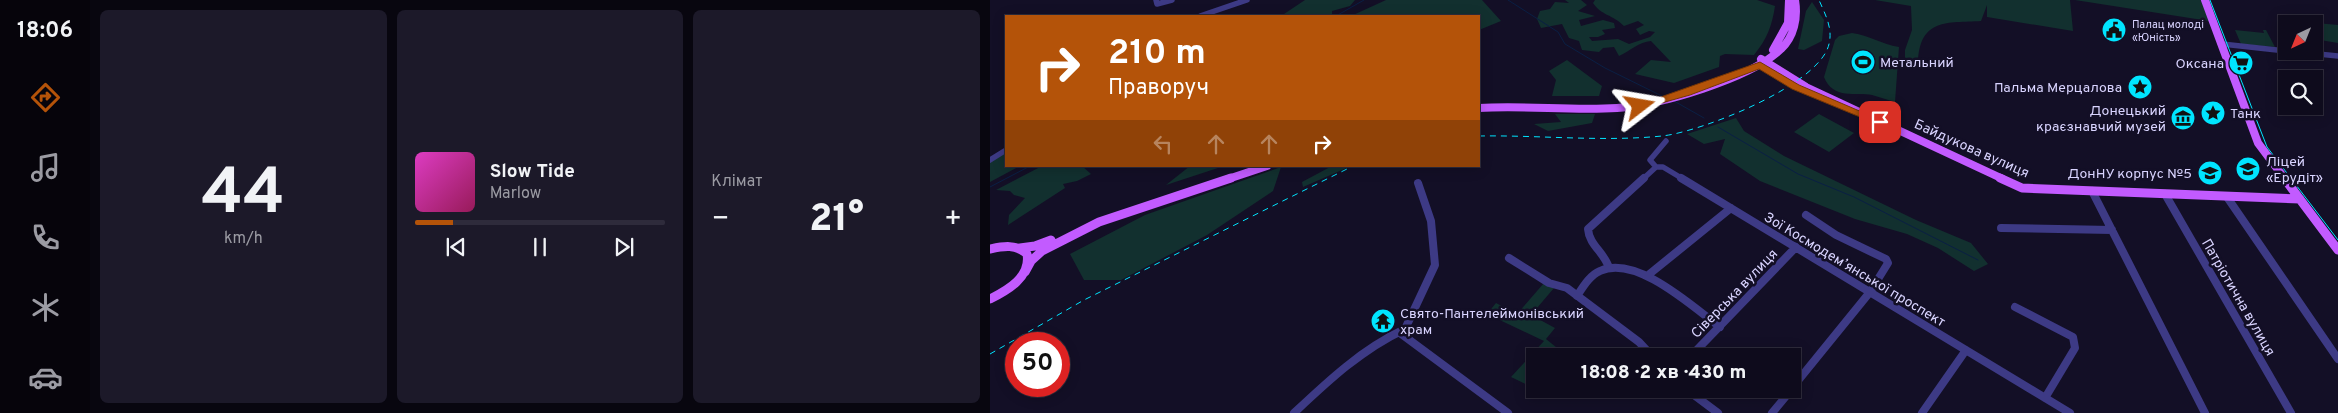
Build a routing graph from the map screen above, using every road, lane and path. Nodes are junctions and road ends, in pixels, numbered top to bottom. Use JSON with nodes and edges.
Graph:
{"nodes":[{"id":1,"x":1172,"y":0,"type":"edge"},
{"id":2,"x":1247,"y":0,"type":"edge"},
{"id":3,"x":1789,"y":0,"type":"edge"},
{"id":4,"x":1795,"y":0,"type":"edge"},
{"id":5,"x":2205,"y":0,"type":"edge"},
{"id":6,"x":1156,"y":2,"type":"edge"},
{"id":7,"x":1203,"y":15,"type":"edge"},
{"id":8,"x":2222,"y":44,"type":"junction"},
{"id":9,"x":2278,"y":50,"type":"edge"},
{"id":10,"x":2323,"y":54,"type":"edge"},
{"id":11,"x":2338,"y":56,"type":"edge"},
{"id":12,"x":1760,"y":62,"type":"junction"},
{"id":13,"x":1726,"y":76,"type":"junction"},
{"id":14,"x":1654,"y":103,"type":"joint"},
{"id":15,"x":1480,"y":105,"type":"edge"},
{"id":16,"x":1480,"y":108,"type":"edge"},
{"id":17,"x":1666,"y":141,"type":"dead end"},
{"id":18,"x":1005,"y":151,"type":"edge"},
{"id":19,"x":990,"y":160,"type":"edge"},
{"id":20,"x":1251,"y":167,"type":"edge"},
{"id":21,"x":1263,"y":167,"type":"edge"},
{"id":22,"x":1656,"y":167,"type":"junction"},
{"id":23,"x":1418,"y":183,"type":"dead end"},
{"id":24,"x":2092,"y":191,"type":"junction"},
{"id":25,"x":2165,"y":194,"type":"junction"},
{"id":26,"x":2227,"y":197,"type":"junction"},
{"id":27,"x":2300,"y":199,"type":"junction"},
{"id":28,"x":1731,"y":208,"type":"junction"},
{"id":29,"x":1806,"y":215,"type":"dead end"},
{"id":30,"x":2001,"y":228,"type":"dead end"},
{"id":31,"x":2112,"y":230,"type":"junction"},
{"id":32,"x":1042,"y":244,"type":"joint"},
{"id":33,"x":1796,"y":247,"type":"junction"},
{"id":34,"x":1020,"y":248,"type":"junction"},
{"id":35,"x":990,"y":249,"type":"edge"},
{"id":36,"x":2338,"y":250,"type":"edge"},
{"id":37,"x":1509,"y":258,"type":"dead end"},
{"id":38,"x":1610,"y":268,"type":"junction"},
{"id":39,"x":1025,"y":272,"type":"junction"},
{"id":40,"x":1648,"y":276,"type":"junction"},
{"id":41,"x":1870,"y":292,"type":"junction"},
{"id":42,"x":1577,"y":296,"type":"junction"},
{"id":43,"x":990,"y":299,"type":"edge"},
{"id":44,"x":2015,"y":307,"type":"dead end"},
{"id":45,"x":1720,"y":326,"type":"junction"},
{"id":46,"x":1400,"y":333,"type":"junction"},
{"id":47,"x":1645,"y":348,"type":"edge"},
{"id":48,"x":1699,"y":348,"type":"edge"},
{"id":49,"x":1966,"y":350,"type":"junction"},
{"id":50,"x":2338,"y":359,"type":"edge"},
{"id":51,"x":1801,"y":377,"type":"edge"},
{"id":52,"x":1698,"y":398,"type":"edge"},
{"id":53,"x":1784,"y":398,"type":"edge"},
{"id":54,"x":2045,"y":398,"type":"junction"},
{"id":55,"x":2067,"y":412,"type":"edge"},
{"id":56,"x":1294,"y":413,"type":"edge"},
{"id":57,"x":1508,"y":413,"type":"edge"},
{"id":58,"x":1718,"y":413,"type":"edge"},
{"id":59,"x":1772,"y":413,"type":"edge"},
{"id":60,"x":1922,"y":413,"type":"edge"},
{"id":61,"x":2205,"y":413,"type":"edge"},
{"id":62,"x":2291,"y":413,"type":"edge"}],
"edges":[{"from":1,"to":6,"type":"street"},
{"from":2,"to":7,"type":"street"},
{"from":3,"to":12,"type":"main road"},
{"from":4,"to":12,"type":"main road"},
{"from":5,"to":8,"type":"main road"},
{"from":8,"to":9,"type":"street"},
{"from":8,"to":27,"type":"main road"},
{"from":10,"to":11,"type":"street"},
{"from":12,"to":13,"type":"main road"},
{"from":12,"to":24,"type":"main road","name":"Байдукова вулиця"},
{"from":13,"to":14,"type":"main road"},
{"from":13,"to":15,"type":"main road"},
{"from":14,"to":16,"type":"main road"},
{"from":17,"to":22,"type":"street"},
{"from":18,"to":19,"type":"street"},
{"from":20,"to":32,"type":"main road"},
{"from":21,"to":39,"type":"main road"},
{"from":22,"to":28,"type":"street","name":"Зої Космодем’янської проспект"},
{"from":22,"to":38,"type":"street"},
{"from":23,"to":46,"type":"street"},
{"from":24,"to":25,"type":"main road","name":"Байдукова вулиця"},
{"from":24,"to":31,"type":"street"},
{"from":25,"to":26,"type":"main road","name":"Байдукова вулиця"},
{"from":25,"to":62,"type":"street","name":"Патріотична вулиця"},
{"from":26,"to":27,"type":"main road","name":"Байдукова вулиця"},
{"from":26,"to":50,"type":"street"},
{"from":27,"to":36,"type":"main road"},
{"from":28,"to":33,"type":"street","name":"Зої Космодем’янської проспект"},
{"from":28,"to":40,"type":"street"},
{"from":29,"to":41,"type":"street"},
{"from":30,"to":31,"type":"street"},
{"from":31,"to":61,"type":"street"},
{"from":32,"to":34,"type":"main road"},
{"from":33,"to":41,"type":"street","name":"Зої Космодем’янської проспект"},
{"from":33,"to":45,"type":"street","name":"Сіверська вулиця"},
{"from":34,"to":35,"type":"main road"},
{"from":34,"to":39,"type":"main road"},
{"from":37,"to":42,"type":"street"},
{"from":38,"to":40,"type":"street"},
{"from":38,"to":42,"type":"street"},
{"from":39,"to":43,"type":"main road"},
{"from":40,"to":45,"type":"street"},
{"from":41,"to":49,"type":"street","name":"Зої Космодем’янської проспект"},
{"from":41,"to":51,"type":"street"},
{"from":42,"to":47,"type":"street"},
{"from":44,"to":54,"type":"street"},
{"from":45,"to":48,"type":"street","name":"Сіверська вулиця"},
{"from":46,"to":56,"type":"street"},
{"from":46,"to":57,"type":"street"},
{"from":49,"to":54,"type":"street","name":"Зої Космодем’янської проспект"},
{"from":49,"to":60,"type":"street"},
{"from":52,"to":58,"type":"street"},
{"from":53,"to":59,"type":"street"},
{"from":54,"to":55,"type":"street","name":"Зої Космодем’янської проспект"}]}
